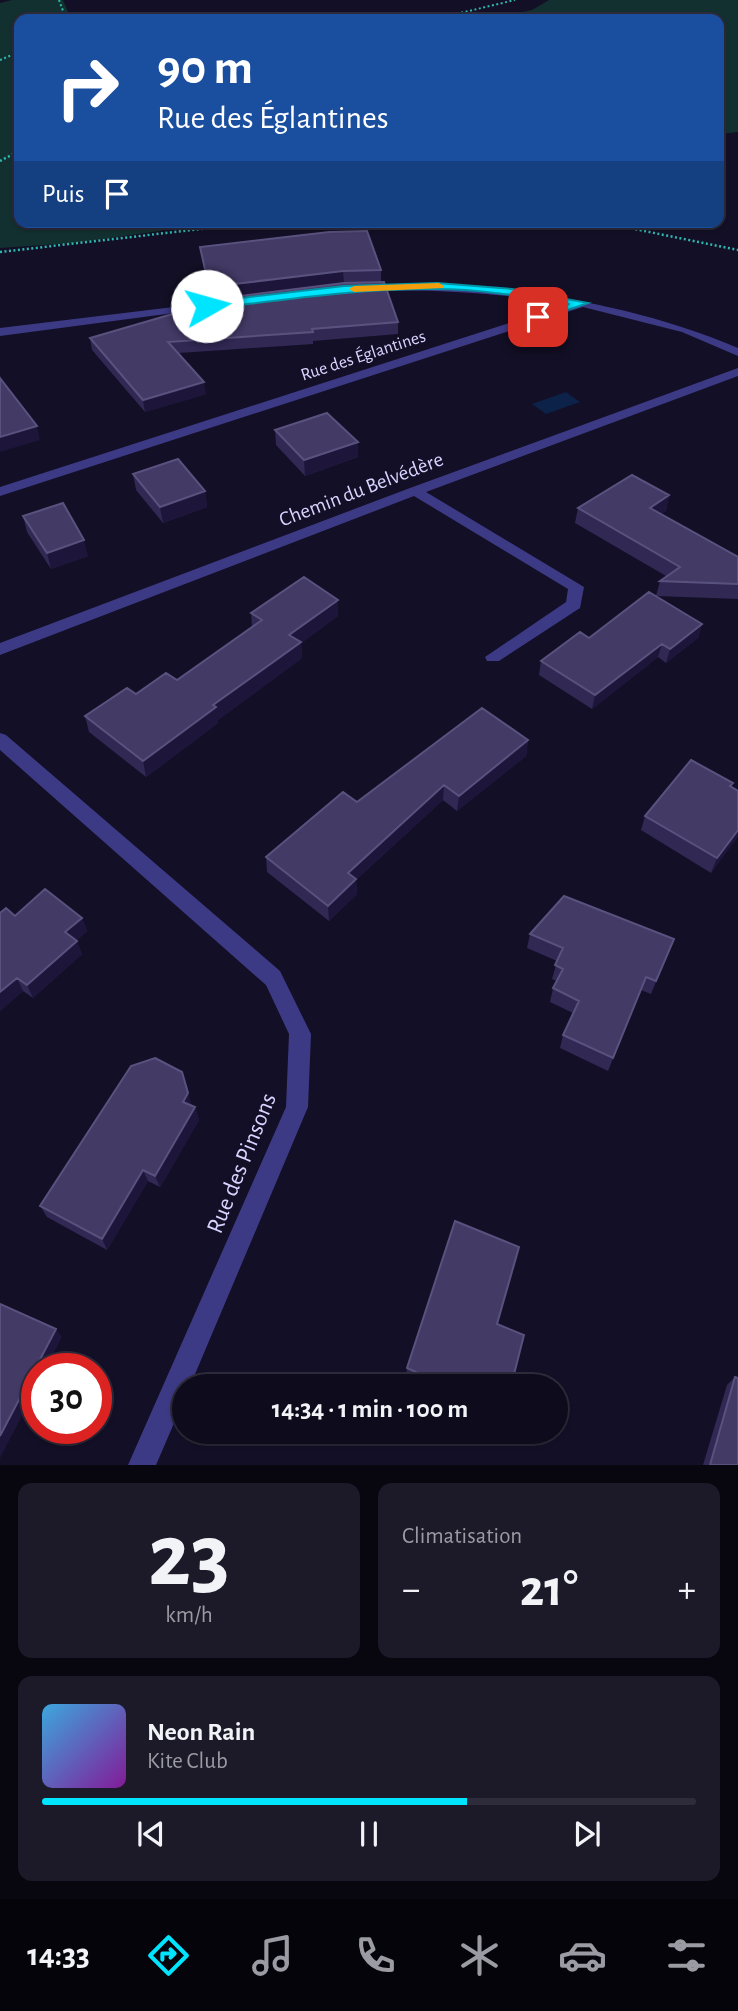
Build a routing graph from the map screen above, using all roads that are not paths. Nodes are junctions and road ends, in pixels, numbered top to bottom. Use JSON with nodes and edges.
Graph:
{"nodes":[{"id":1,"x":357,"y":289,"type":"edge"},
{"id":2,"x":234,"y":302,"type":"edge"},
{"id":3,"x":583,"y":303,"type":"junction"},
{"id":4,"x":0,"y":332,"type":"edge"},
{"id":5,"x":738,"y":352,"type":"edge"},
{"id":6,"x":738,"y":372,"type":"edge"},
{"id":7,"x":415,"y":491,"type":"junction"},
{"id":8,"x":0,"y":492,"type":"edge"},
{"id":9,"x":0,"y":649,"type":"edge"},
{"id":10,"x":493,"y":657,"type":"dead end"},
{"id":11,"x":0,"y":740,"type":"edge"},
{"id":12,"x":142,"y":1465,"type":"edge"}],
"edges":[{"from":1,"to":3,"type":"street"},
{"from":2,"to":4,"type":"street"},
{"from":3,"to":5,"type":"street"},
{"from":3,"to":8,"type":"street","name":"Rue des Églantines"},
{"from":6,"to":7,"type":"street","name":"Chemin du Belvédère"},
{"from":7,"to":9,"type":"street","name":"Chemin du Belvédère"},
{"from":7,"to":10,"type":"street"},
{"from":11,"to":12,"type":"street","name":"Rue des Pinsons"}]}
